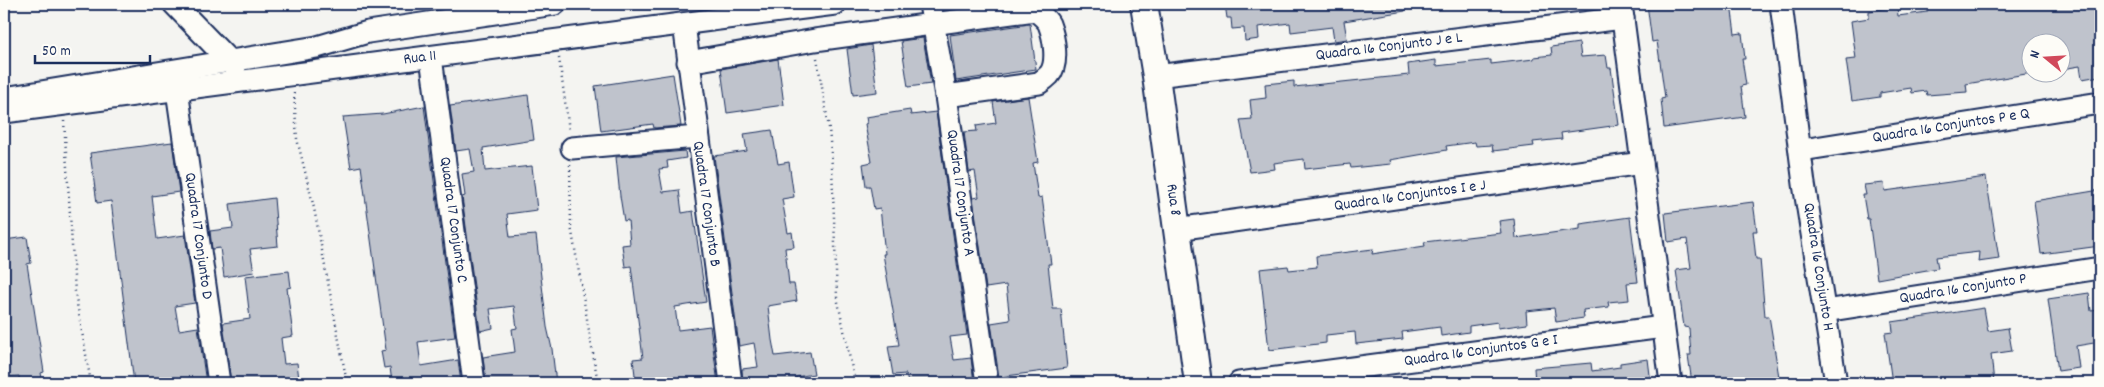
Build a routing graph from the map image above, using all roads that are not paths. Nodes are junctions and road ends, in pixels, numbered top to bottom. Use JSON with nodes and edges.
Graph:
{"nodes":[{"id":1,"x":174,"y":4,"type":"edge"},
{"id":2,"x":555,"y":4,"type":"edge"},
{"id":3,"x":836,"y":4,"type":"edge"},
{"id":4,"x":930,"y":4,"type":"edge"},
{"id":5,"x":1781,"y":4,"type":"edge"},
{"id":6,"x":1140,"y":8,"type":"edge"},
{"id":7,"x":1622,"y":11,"type":"edge"},
{"id":8,"x":684,"y":24,"type":"junction"},
{"id":9,"x":932,"y":25,"type":"junction"},
{"id":10,"x":431,"y":57,"type":"junction"},
{"id":11,"x":228,"y":60,"type":"junction"},
{"id":12,"x":688,"y":62,"type":"junction"},
{"id":13,"x":1156,"y":76,"type":"junction"},
{"id":14,"x":247,"y":80,"type":"junction"},
{"id":15,"x":177,"y":90,"type":"junction"},
{"id":16,"x":946,"y":96,"type":"junction"},
{"id":17,"x":4,"y":98,"type":"edge"},
{"id":18,"x":2100,"y":103,"type":"edge"},
{"id":19,"x":4,"y":112,"type":"edge"},
{"id":20,"x":697,"y":137,"type":"junction"},
{"id":21,"x":572,"y":148,"type":"road end"},
{"id":22,"x":1802,"y":150,"type":"junction"},
{"id":23,"x":1642,"y":163,"type":"junction"},
{"id":24,"x":1177,"y":230,"type":"junction"},
{"id":25,"x":2100,"y":268,"type":"edge"},
{"id":26,"x":1825,"y":311,"type":"junction"},
{"id":27,"x":1664,"y":327,"type":"junction"},
{"id":28,"x":219,"y":383,"type":"edge"},
{"id":29,"x":474,"y":383,"type":"edge"},
{"id":30,"x":731,"y":383,"type":"edge"},
{"id":31,"x":987,"y":383,"type":"edge"},
{"id":32,"x":1198,"y":383,"type":"edge"},
{"id":33,"x":1239,"y":383,"type":"edge"},
{"id":34,"x":1671,"y":383,"type":"edge"},
{"id":35,"x":1836,"y":383,"type":"edge"}],
"edges":[{"from":1,"to":11,"type":"street"},
{"from":2,"to":11,"type":"street"},
{"from":3,"to":8,"type":"street","name":"Rua 11"},
{"from":4,"to":9,"type":"street","name":"Quadra 17 Conjunto A"},
{"from":5,"to":22,"type":"street","name":"Quadra 16 Conjunto H"},
{"from":6,"to":13,"type":"main road","name":"Rua 8"},
{"from":7,"to":13,"type":"street","name":"Quadra 16 Conjunto J e L"},
{"from":7,"to":23,"type":"street"},
{"from":8,"to":10,"type":"street","name":"Rua 11"},
{"from":8,"to":12,"type":"street","name":"Quadra 17 Conjunto B"},
{"from":9,"to":12,"type":"street"},
{"from":9,"to":16,"type":"street","name":"Quadra 17 Conjunto A"},
{"from":9,"to":16,"type":"street"},
{"from":10,"to":14,"type":"street","name":"Rua 11"},
{"from":10,"to":29,"type":"street","name":"Quadra 17 Conjunto C"},
{"from":11,"to":14,"type":"street"},
{"from":11,"to":17,"type":"street"},
{"from":12,"to":20,"type":"street","name":"Quadra 17 Conjunto B"},
{"from":13,"to":24,"type":"main road","name":"Rua 8"},
{"from":14,"to":15,"type":"street","name":"Rua 11"},
{"from":15,"to":19,"type":"street","name":"Rua 11"},
{"from":15,"to":28,"type":"street","name":"Quadra 17 Conjunto D"},
{"from":16,"to":31,"type":"street","name":"Quadra 17 Conjunto A"},
{"from":18,"to":22,"type":"street","name":"Quadra 16 Conjuntos P e Q"},
{"from":20,"to":21,"type":"street"},
{"from":20,"to":30,"type":"street","name":"Quadra 17 Conjunto B"},
{"from":22,"to":26,"type":"street","name":"Quadra 16 Conjunto H"},
{"from":23,"to":24,"type":"street","name":"Quadra 16 Conjuntos I e J"},
{"from":23,"to":27,"type":"street"},
{"from":24,"to":32,"type":"main road","name":"Rua 8"},
{"from":25,"to":26,"type":"street","name":"Quadra 16 Conjunto P"},
{"from":26,"to":35,"type":"street","name":"Quadra 16 Conjunto H"},
{"from":27,"to":33,"type":"street","name":"Quadra 16 Conjuntos G e I"},
{"from":27,"to":34,"type":"street"}]}
